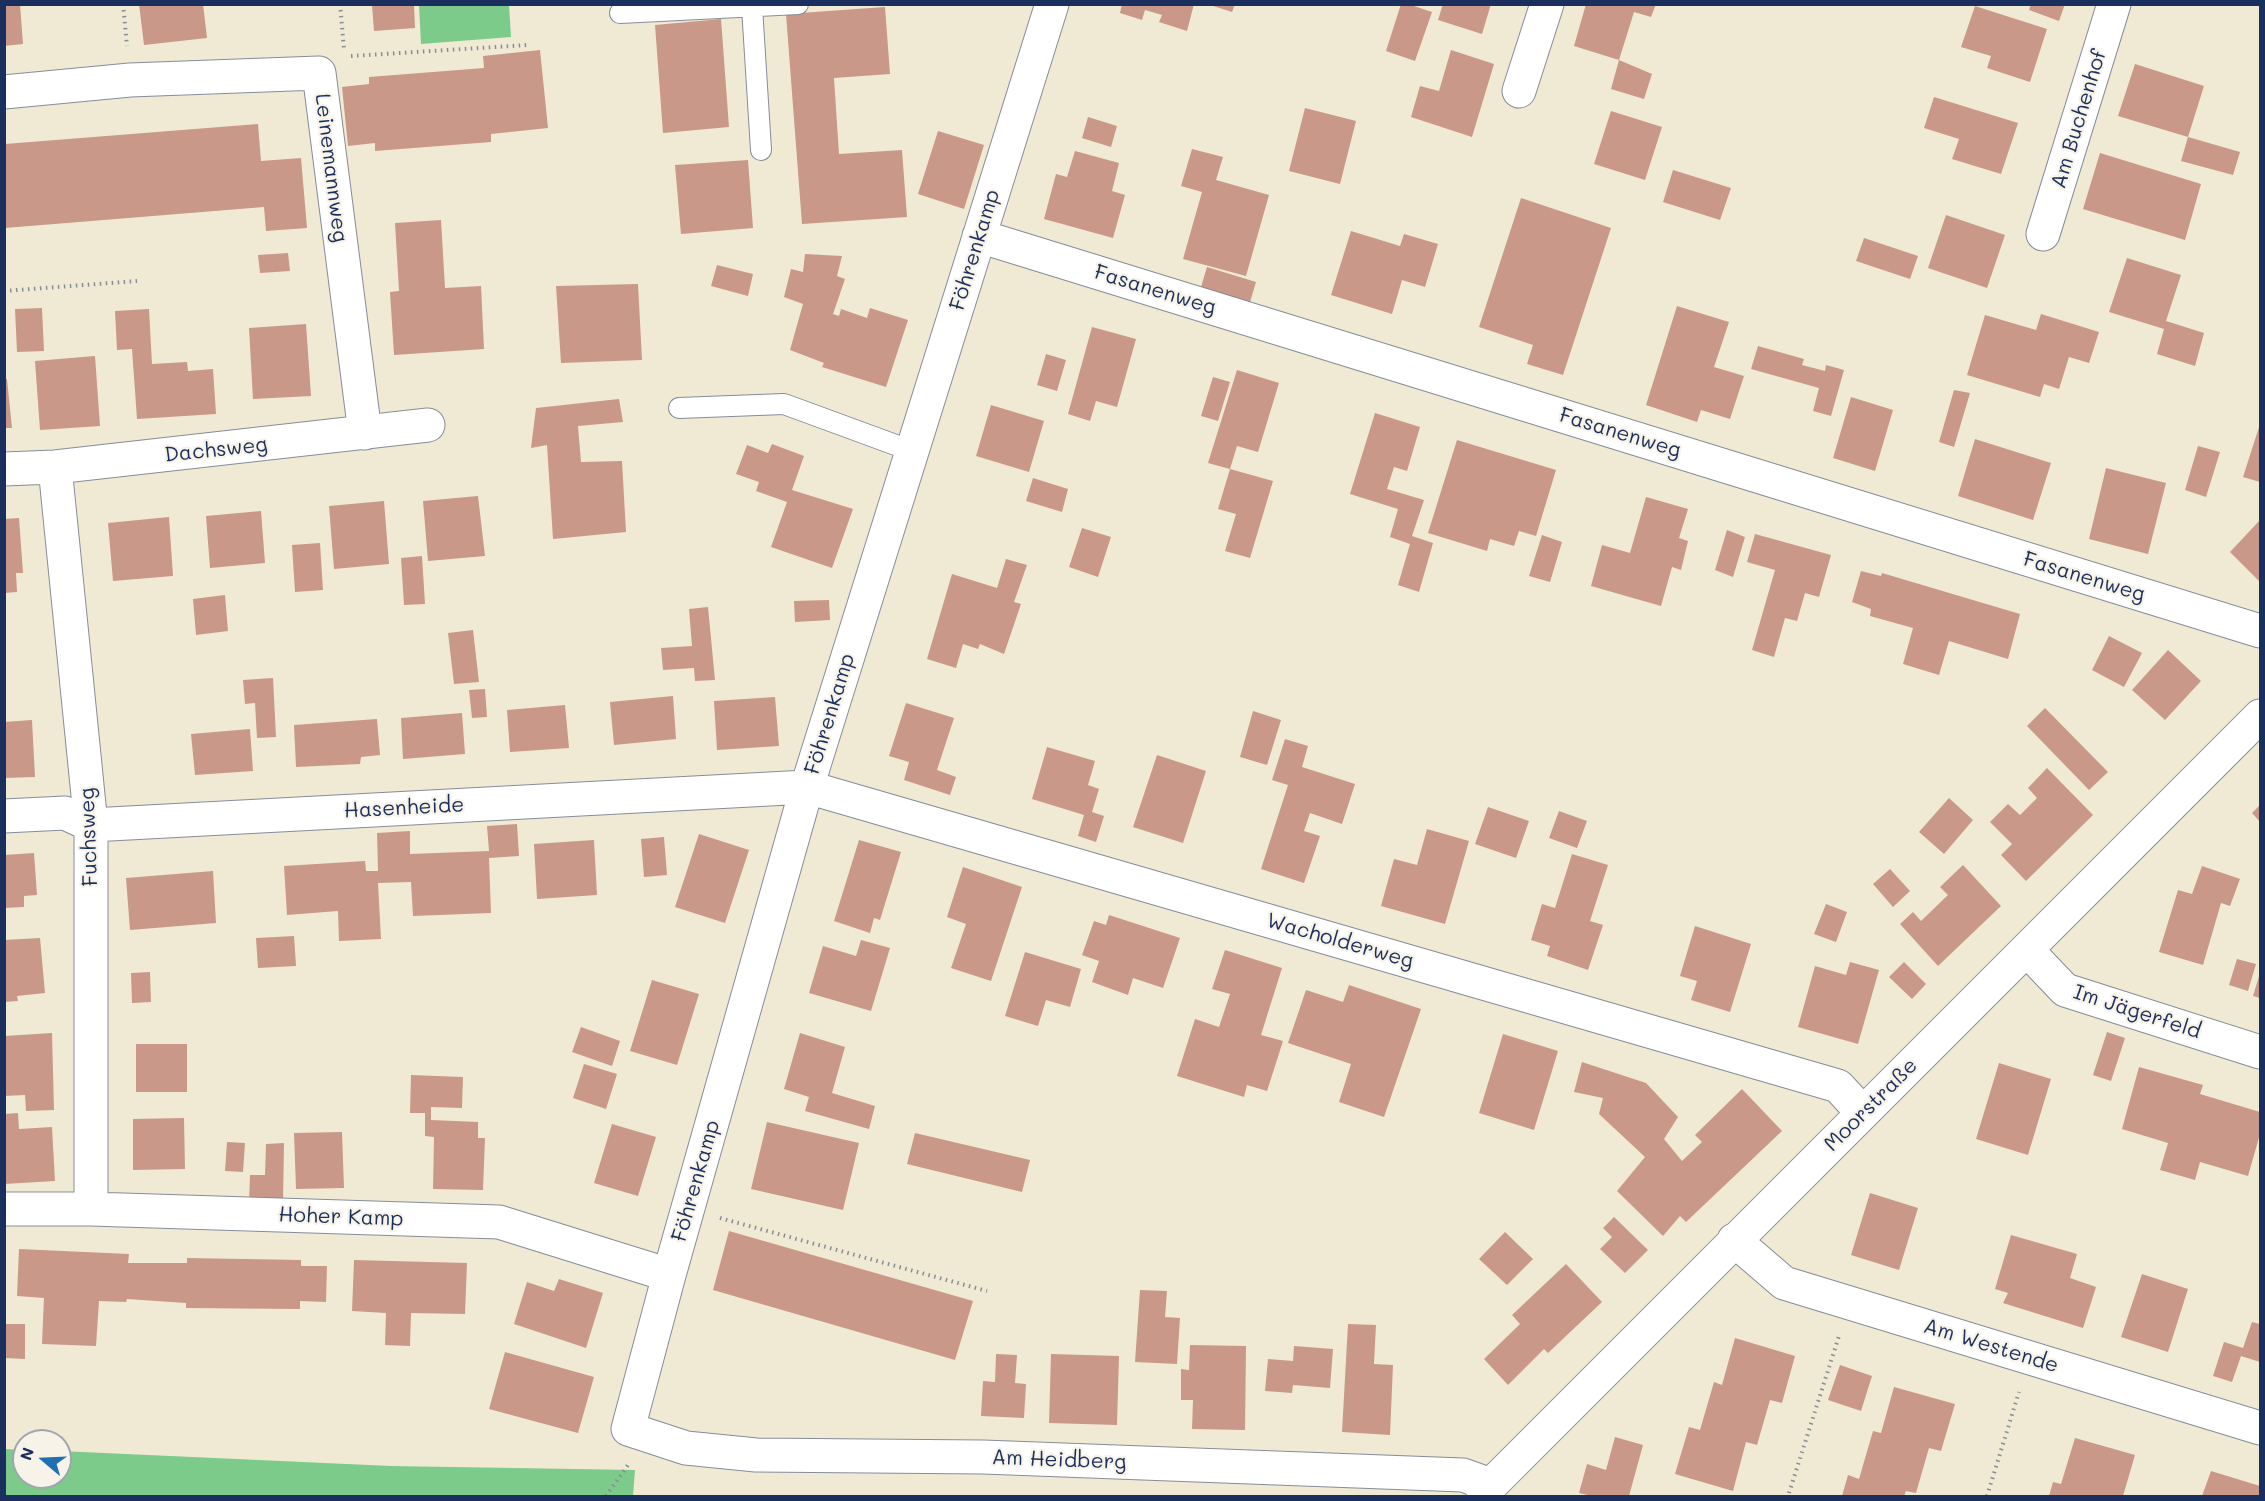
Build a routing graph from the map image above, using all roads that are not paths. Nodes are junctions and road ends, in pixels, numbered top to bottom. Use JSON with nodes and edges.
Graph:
{"nodes":[{"id":1,"x":798,"y":4,"type":"edge"},
{"id":2,"x":1052,"y":4,"type":"edge"},
{"id":3,"x":1546,"y":4,"type":"edge"},
{"id":4,"x":2114,"y":4,"type":"edge"},
{"id":5,"x":752,"y":7,"type":"junction"},
{"id":6,"x":620,"y":13,"type":"dead end"},
{"id":7,"x":1519,"y":91,"type":"dead end"},
{"id":8,"x":4,"y":92,"type":"edge"},
{"id":9,"x":761,"y":150,"type":"dead end"},
{"id":10,"x":2043,"y":234,"type":"dead end"},
{"id":11,"x":979,"y":236,"type":"junction"},
{"id":12,"x":679,"y":408,"type":"dead end"},
{"id":13,"x":428,"y":425,"type":"dead end"},
{"id":14,"x":365,"y":433,"type":"junction"},
{"id":15,"x":912,"y":451,"type":"junction"},
{"id":16,"x":56,"y":467,"type":"junction"},
{"id":17,"x":4,"y":469,"type":"edge"},
{"id":18,"x":2260,"y":631,"type":"edge"},
{"id":19,"x":2260,"y":716,"type":"edge"},
{"id":20,"x":807,"y":787,"type":"junction"},
{"id":21,"x":4,"y":816,"type":"edge"},
{"id":22,"x":92,"y":825,"type":"junction"},
{"id":23,"x":2027,"y":950,"type":"junction"},
{"id":24,"x":2260,"y":1052,"type":"edge"},
{"id":25,"x":1863,"y":1113,"type":"junction"},
{"id":26,"x":4,"y":1209,"type":"edge"},
{"id":27,"x":91,"y":1209,"type":"junction"},
{"id":28,"x":1734,"y":1240,"type":"junction"},
{"id":29,"x":669,"y":1275,"type":"junction"},
{"id":30,"x":2260,"y":1428,"type":"edge"},
{"id":31,"x":628,"y":1429,"type":"joint"},
{"id":32,"x":1487,"y":1491,"type":"edge"}],
"edges":[{"from":1,"to":5,"type":"lane"},
{"from":2,"to":11,"type":"street","name":"Föhrenkamp"},
{"from":3,"to":7,"type":"street"},
{"from":4,"to":10,"type":"street","name":"Am Buchenhof"},
{"from":5,"to":6,"type":"lane"},
{"from":5,"to":9,"type":"lane"},
{"from":8,"to":14,"type":"street","name":"Leinemannweg"},
{"from":11,"to":15,"type":"street","name":"Föhrenkamp"},
{"from":11,"to":18,"type":"street","name":"Fasanenweg"},
{"from":12,"to":15,"type":"lane"},
{"from":13,"to":14,"type":"street","name":"Dachsweg"},
{"from":14,"to":16,"type":"street","name":"Dachsweg"},
{"from":15,"to":20,"type":"street","name":"Föhrenkamp"},
{"from":16,"to":17,"type":"street","name":"Dachsweg"},
{"from":16,"to":22,"type":"street","name":"Fuchsweg"},
{"from":19,"to":23,"type":"street","name":"Moorstraße"},
{"from":20,"to":22,"type":"street","name":"Hasenheide"},
{"from":20,"to":25,"type":"street","name":"Wacholderweg"},
{"from":20,"to":29,"type":"street","name":"Föhrenkamp"},
{"from":21,"to":22,"type":"street","name":"Hasenheide"},
{"from":22,"to":27,"type":"street","name":"Fuchsweg"},
{"from":23,"to":24,"type":"street","name":"Im Jägerfeld"},
{"from":23,"to":25,"type":"street","name":"Moorstraße"},
{"from":25,"to":28,"type":"street","name":"Moorstraße"},
{"from":26,"to":27,"type":"street","name":"Hoher Kamp"},
{"from":27,"to":29,"type":"street","name":"Hoher Kamp"},
{"from":28,"to":30,"type":"street","name":"Am Westende"},
{"from":28,"to":32,"type":"street","name":"Moorstraße"},
{"from":29,"to":31,"type":"street","name":"Föhrenkamp"},
{"from":31,"to":32,"type":"street","name":"Am Heidberg"}]}
